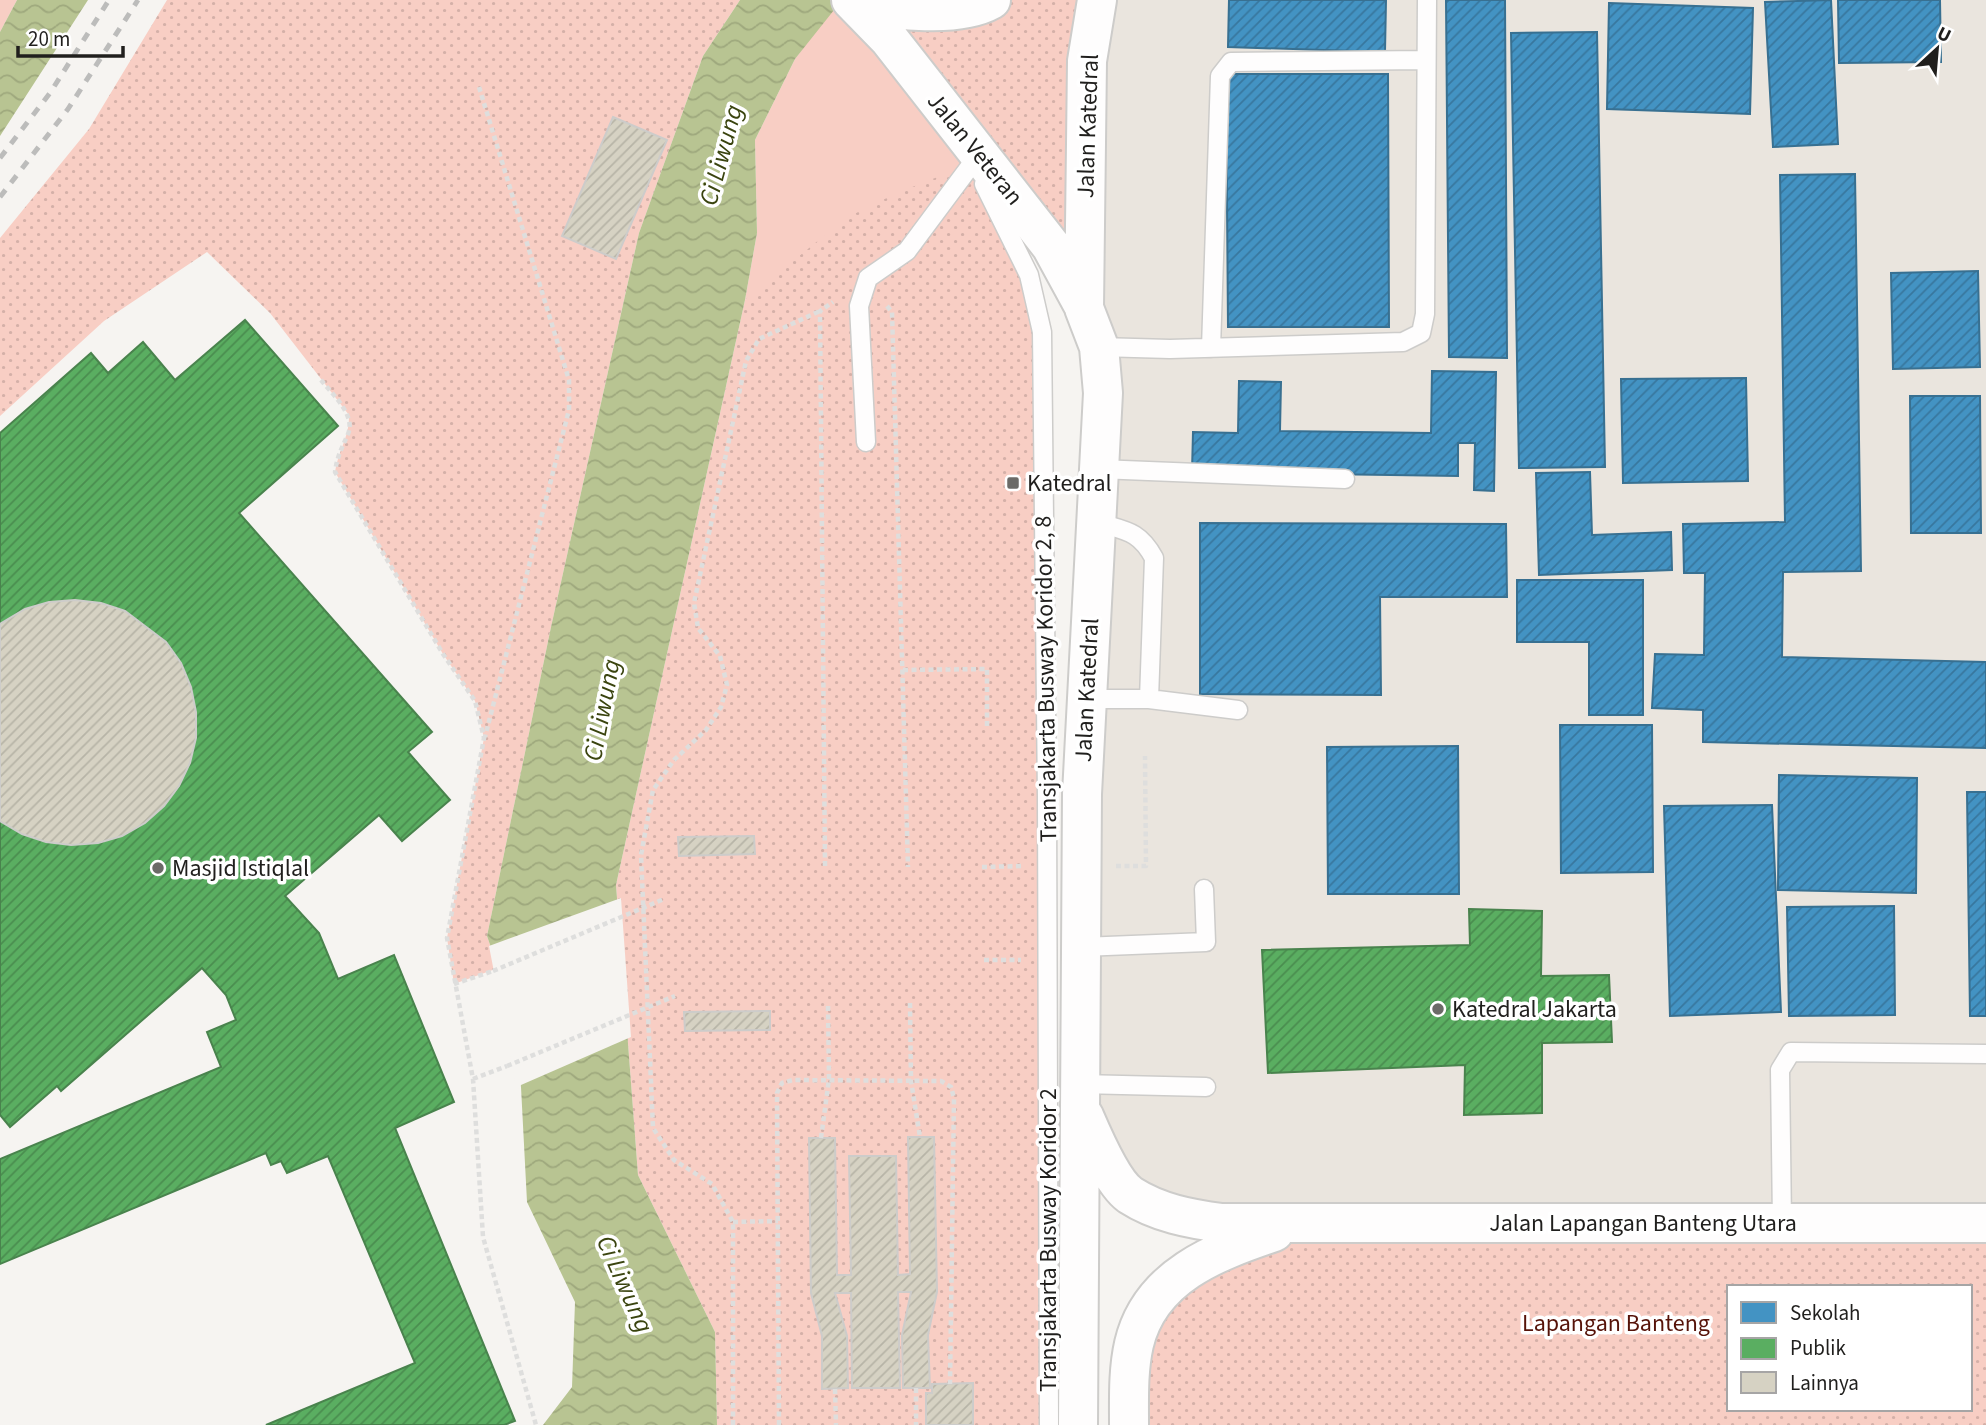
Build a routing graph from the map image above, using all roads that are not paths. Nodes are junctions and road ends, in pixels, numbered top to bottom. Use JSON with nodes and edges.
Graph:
{"nodes":[{"id":1,"x":991,"y":0,"type":"edge"},
{"id":2,"x":1097,"y":0,"type":"edge"},
{"id":3,"x":1427,"y":0,"type":"edge"},
{"id":4,"x":854,"y":1,"type":"edge"},
{"id":5,"x":904,"y":17,"type":"edge"},
{"id":6,"x":1425,"y":60,"type":"junction"},
{"id":7,"x":932,"y":96,"type":"junction"},
{"id":8,"x":977,"y":158,"type":"junction"},
{"id":9,"x":1084,"y":308,"type":"junction"},
{"id":10,"x":1099,"y":347,"type":"junction"},
{"id":11,"x":1211,"y":348,"type":"junction"},
{"id":12,"x":866,"y":442,"type":"dead end"},
{"id":13,"x":1099,"y":469,"type":"junction"},
{"id":14,"x":1345,"y":479,"type":"dead end"},
{"id":15,"x":1096,"y":522,"type":"junction"},
{"id":16,"x":1086,"y":699,"type":"junction"},
{"id":17,"x":1149,"y":699,"type":"junction"},
{"id":18,"x":1238,"y":710,"type":"dead end"},
{"id":19,"x":1205,"y":889,"type":"dead end"},
{"id":20,"x":1081,"y":961,"type":"junction"},
{"id":21,"x":1986,"y":1054,"type":"edge"},
{"id":22,"x":1047,"y":1055,"type":"junction"},
{"id":23,"x":1206,"y":1087,"type":"dead end"},
{"id":24,"x":1079,"y":1095,"type":"junction"},
{"id":25,"x":1782,"y":1222,"type":"junction"},
{"id":26,"x":1986,"y":1223,"type":"edge"},
{"id":27,"x":1299,"y":1224,"type":"junction"},
{"id":28,"x":1049,"y":1425,"type":"edge"},
{"id":29,"x":1079,"y":1425,"type":"edge"},
{"id":30,"x":1129,"y":1425,"type":"edge"}],
"edges":[{"from":1,"to":5,"type":"main road"},
{"from":2,"to":9,"type":"main road","name":"Jalan Katedral"},
{"from":3,"to":6,"type":"lane"},
{"from":4,"to":5,"type":"main road"},
{"from":4,"to":7,"type":"main road","name":"Jalan Veteran"},
{"from":5,"to":7,"type":"lane"},
{"from":6,"to":11,"type":"lane"},
{"from":6,"to":11,"type":"lane"},
{"from":7,"to":8,"type":"main road","name":"Jalan Veteran"},
{"from":8,"to":9,"type":"main road","name":"Jalan Veteran"},
{"from":8,"to":12,"type":"lane"},
{"from":8,"to":22,"type":"lane","name":"Transjakarta Busway Koridor 2, 8"},
{"from":9,"to":10,"type":"main road","name":"Jalan Katedral"},
{"from":10,"to":11,"type":"lane"},
{"from":10,"to":13,"type":"main road","name":"Jalan Katedral"},
{"from":13,"to":14,"type":"lane"},
{"from":13,"to":15,"type":"main road","name":"Jalan Katedral"},
{"from":15,"to":16,"type":"main road","name":"Jalan Katedral"},
{"from":15,"to":17,"type":"lane"},
{"from":16,"to":17,"type":"lane"},
{"from":16,"to":20,"type":"main road","name":"Jalan Katedral"},
{"from":17,"to":18,"type":"lane"},
{"from":19,"to":20,"type":"lane"},
{"from":20,"to":22,"type":"lane"},
{"from":20,"to":24,"type":"main road","name":"Jalan Katedral"},
{"from":21,"to":25,"type":"lane"},
{"from":22,"to":24,"type":"lane"},
{"from":22,"to":28,"type":"lane","name":"Transjakarta Busway Koridor 2"},
{"from":23,"to":24,"type":"lane"},
{"from":24,"to":27,"type":"main road","name":"Jalan Katedral"},
{"from":24,"to":29,"type":"main road"},
{"from":25,"to":26,"type":"main road","name":"Jalan Lapangan Banteng Utara"},
{"from":25,"to":27,"type":"main road","name":"Jalan Lapangan Banteng Utara"},
{"from":27,"to":30,"type":"main road"}]}
